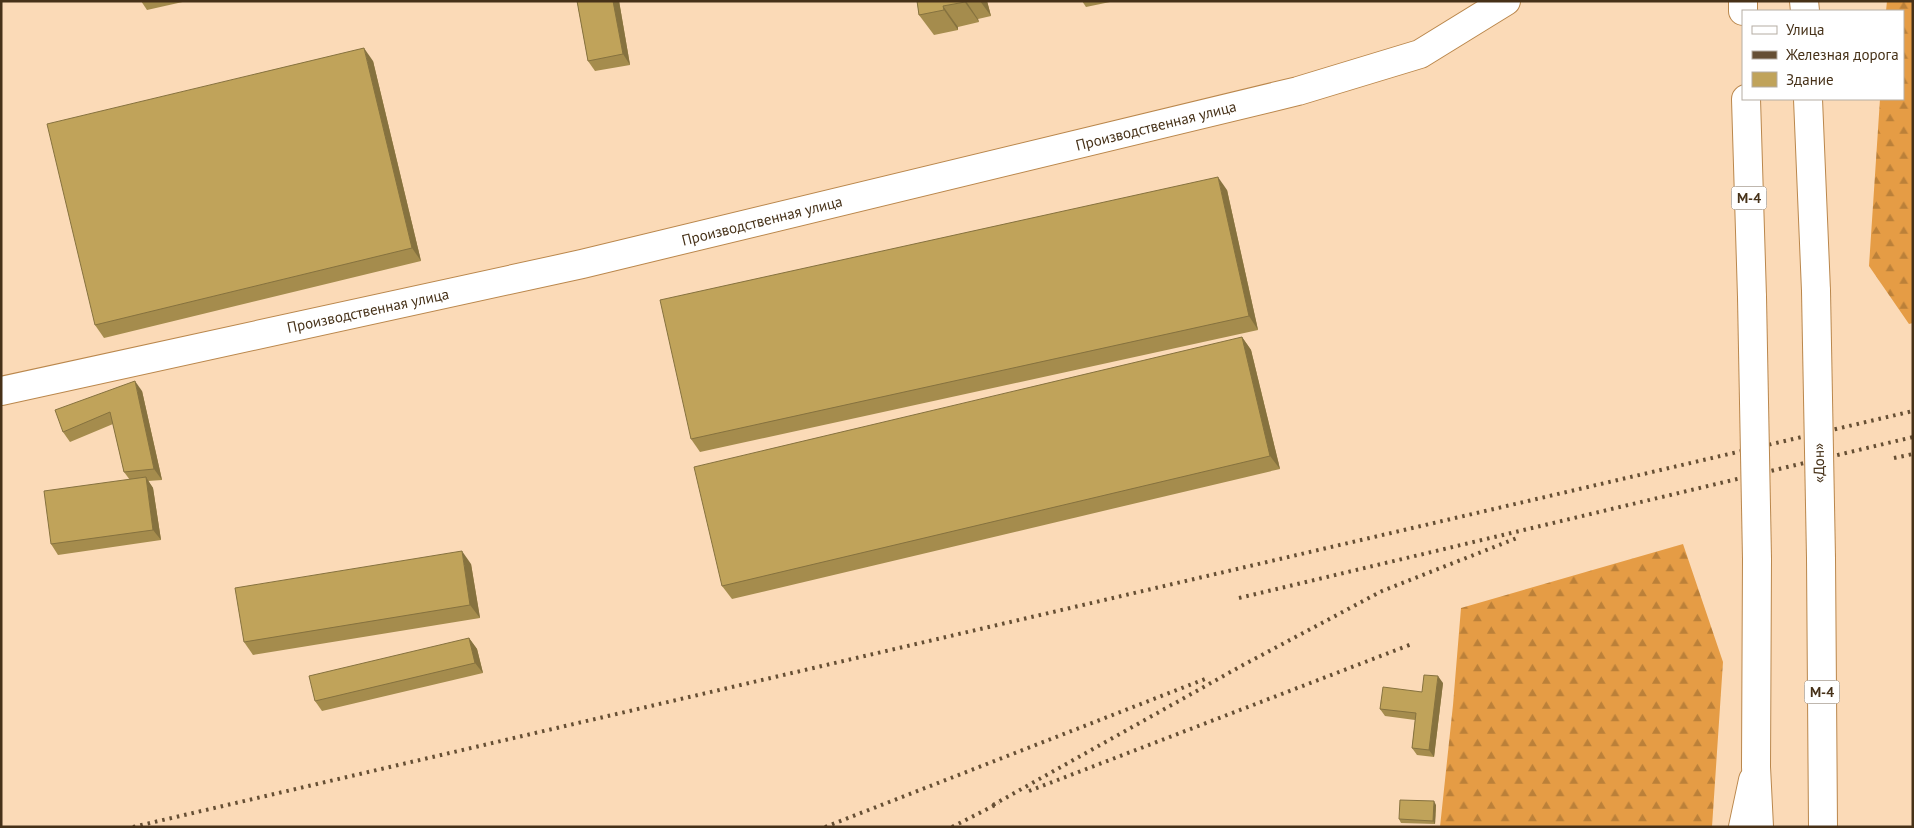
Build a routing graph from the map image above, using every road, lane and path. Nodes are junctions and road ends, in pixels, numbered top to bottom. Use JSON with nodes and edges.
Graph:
{"nodes":[{"id":1,"x":1506,"y":1,"type":"edge"},
{"id":2,"x":1746,"y":100,"type":"edge"},
{"id":3,"x":1808,"y":100,"type":"edge"},
{"id":4,"x":1,"y":391,"type":"edge"},
{"id":5,"x":1756,"y":767,"type":"junction"},
{"id":6,"x":1743,"y":827,"type":"edge"},
{"id":7,"x":1759,"y":827,"type":"edge"},
{"id":8,"x":1822,"y":827,"type":"edge"}],
"edges":[{"from":1,"to":4,"type":"main road","name":"Производственная улица"},
{"from":2,"to":5,"type":"main road","number":"М-4","bridge":true},
{"from":3,"to":8,"type":"main road","name":"«Дон»","number":"М-4","bridge":true},
{"from":5,"to":6,"type":"main road"},
{"from":5,"to":7,"type":"main road","number":"М-4"}]}
